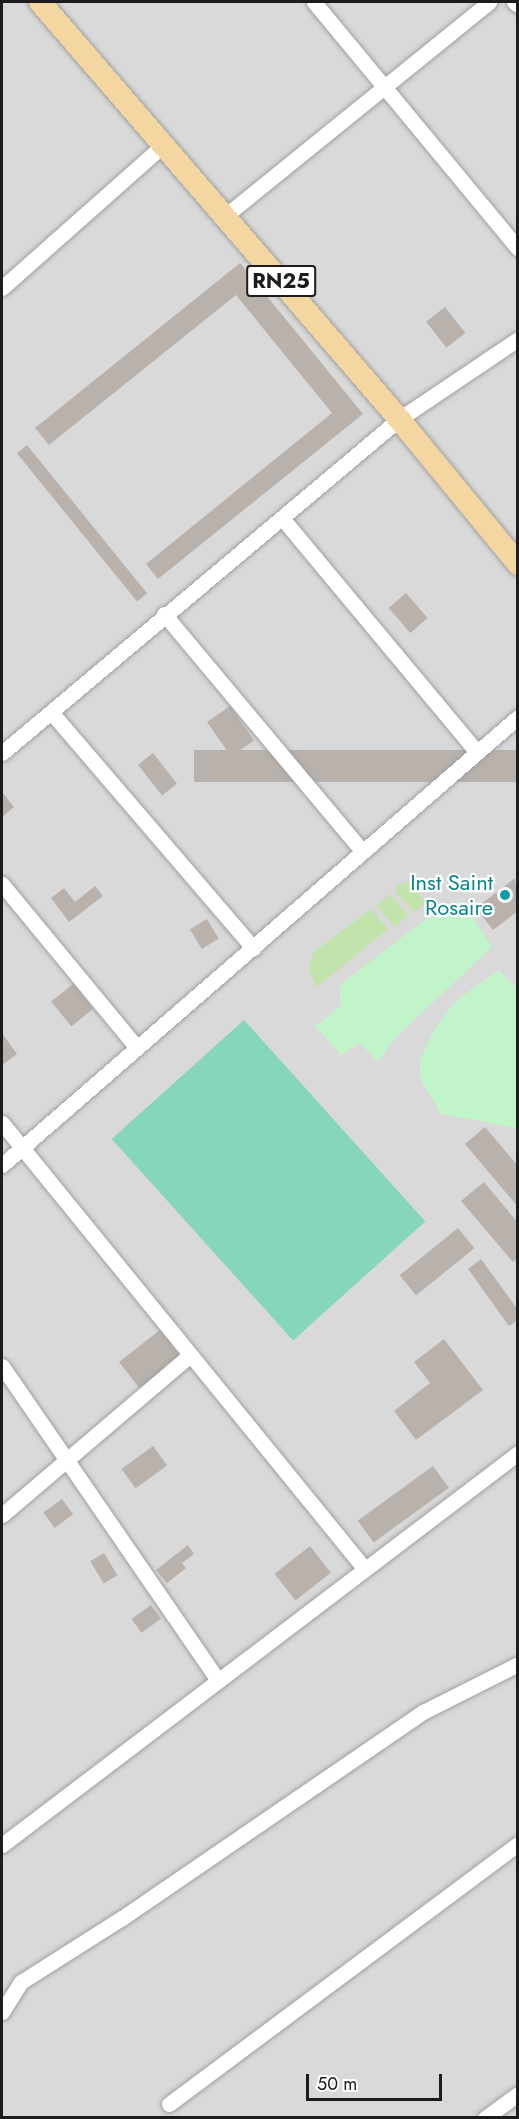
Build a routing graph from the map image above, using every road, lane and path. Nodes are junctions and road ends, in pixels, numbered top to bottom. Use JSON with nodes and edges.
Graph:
{"nodes":[{"id":1,"x":40,"y":2,"type":"edge"},
{"id":2,"x":314,"y":2,"type":"edge"},
{"id":3,"x":489,"y":2,"type":"edge"},
{"id":4,"x":514,"y":2,"type":"edge"},
{"id":5,"x":518,"y":5,"type":"edge"},
{"id":6,"x":384,"y":87,"type":"junction"},
{"id":7,"x":163,"y":145,"type":"junction"},
{"id":8,"x":225,"y":216,"type":"junction"},
{"id":9,"x":518,"y":249,"type":"edge"},
{"id":10,"x":2,"y":288,"type":"edge"},
{"id":11,"x":518,"y":339,"type":"edge"},
{"id":12,"x":399,"y":419,"type":"junction"},
{"id":13,"x":282,"y":518,"type":"junction"},
{"id":14,"x":518,"y":564,"type":"edge"},
{"id":15,"x":164,"y":614,"type":"junction"},
{"id":16,"x":51,"y":712,"type":"junction"},
{"id":17,"x":518,"y":717,"type":"edge"},
{"id":18,"x":477,"y":752,"type":"junction"},
{"id":19,"x":2,"y":753,"type":"edge"},
{"id":20,"x":361,"y":850,"type":"junction"},
{"id":21,"x":2,"y":884,"type":"edge"},
{"id":22,"x":253,"y":948,"type":"junction"},
{"id":23,"x":137,"y":1048,"type":"junction"},
{"id":24,"x":2,"y":1124,"type":"edge"},
{"id":25,"x":21,"y":1148,"type":"junction"},
{"id":26,"x":2,"y":1165,"type":"edge"},
{"id":27,"x":190,"y":1354,"type":"junction"},
{"id":28,"x":2,"y":1366,"type":"edge"},
{"id":29,"x":518,"y":1453,"type":"edge"},
{"id":30,"x":67,"y":1461,"type":"junction"},
{"id":31,"x":2,"y":1515,"type":"edge"},
{"id":32,"x":364,"y":1568,"type":"junction"},
{"id":33,"x":518,"y":1664,"type":"edge"},
{"id":34,"x":218,"y":1680,"type":"junction"},
{"id":35,"x":518,"y":1844,"type":"edge"},
{"id":36,"x":2,"y":1845,"type":"edge"},
{"id":37,"x":2,"y":2012,"type":"edge"},
{"id":38,"x":518,"y":2094,"type":"edge"},
{"id":39,"x":169,"y":2104,"type":"dead end"},
{"id":40,"x":485,"y":2118,"type":"edge"}],
"edges":[{"from":1,"to":7,"type":"main road","number":"RN25"},
{"from":2,"to":6,"type":"street"},
{"from":3,"to":6,"type":"street"},
{"from":4,"to":5,"type":"street"},
{"from":6,"to":8,"type":"street"},
{"from":6,"to":9,"type":"street"},
{"from":7,"to":8,"type":"main road","number":"RN25"},
{"from":7,"to":10,"type":"street"},
{"from":8,"to":12,"type":"main road","number":"RN25"},
{"from":11,"to":12,"type":"street"},
{"from":12,"to":13,"type":"street"},
{"from":12,"to":14,"type":"main road","number":"RN25"},
{"from":13,"to":15,"type":"street"},
{"from":13,"to":18,"type":"street"},
{"from":15,"to":16,"type":"street"},
{"from":15,"to":20,"type":"street"},
{"from":16,"to":19,"type":"street"},
{"from":16,"to":22,"type":"street"},
{"from":17,"to":18,"type":"street"},
{"from":18,"to":20,"type":"street"},
{"from":20,"to":22,"type":"street"},
{"from":21,"to":23,"type":"street"},
{"from":22,"to":23,"type":"street"},
{"from":23,"to":25,"type":"street"},
{"from":24,"to":25,"type":"street"},
{"from":25,"to":26,"type":"street"},
{"from":25,"to":27,"type":"street"},
{"from":27,"to":30,"type":"street"},
{"from":27,"to":32,"type":"street"},
{"from":28,"to":30,"type":"street"},
{"from":29,"to":32,"type":"street"},
{"from":30,"to":31,"type":"street"},
{"from":30,"to":34,"type":"street"},
{"from":32,"to":34,"type":"street"},
{"from":33,"to":37,"type":"street"},
{"from":34,"to":36,"type":"street"},
{"from":35,"to":39,"type":"street"},
{"from":38,"to":40,"type":"street"}]}
